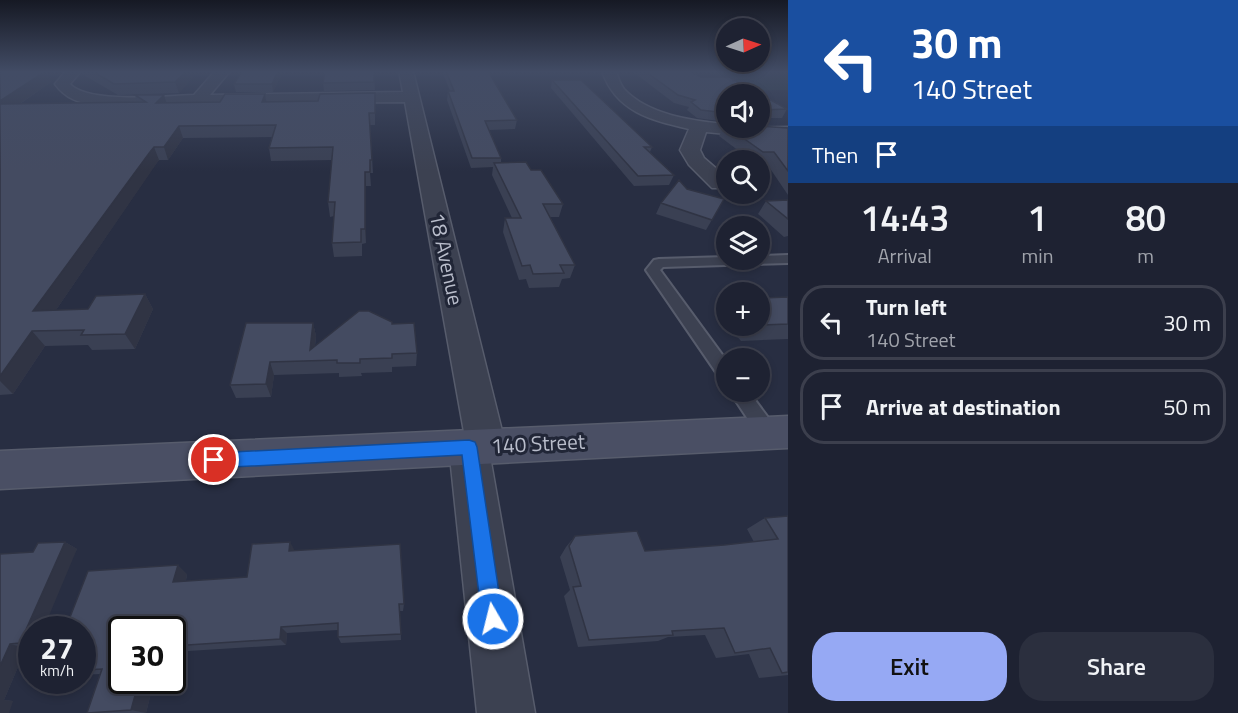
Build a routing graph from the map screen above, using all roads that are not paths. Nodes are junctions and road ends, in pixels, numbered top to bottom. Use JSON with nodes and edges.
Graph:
{"nodes":[{"id":1,"x":413,"y":104,"type":"edge"},
{"id":2,"x":634,"y":104,"type":"edge"},
{"id":3,"x":699,"y":126,"type":"junction"},
{"id":4,"x":788,"y":132,"type":"edge"},
{"id":5,"x":716,"y":179,"type":"edge"},
{"id":6,"x":788,"y":259,"type":"edge"},
{"id":7,"x":716,"y":359,"type":"edge"},
{"id":8,"x":749,"y":402,"type":"edge"},
{"id":9,"x":778,"y":432,"type":"edge"},
{"id":10,"x":478,"y":447,"type":"junction"},
{"id":11,"x":0,"y":470,"type":"edge"},
{"id":12,"x":506,"y":713,"type":"edge"}],
"edges":[{"from":1,"to":10,"type":"street","name":"18 Avenue"},
{"from":2,"to":3,"type":"street"},
{"from":3,"to":4,"type":"street"},
{"from":3,"to":5,"type":"street"},
{"from":6,"to":7,"type":"lane"},
{"from":8,"to":9,"type":"lane"},
{"from":9,"to":10,"type":"main road","name":"140 Street"},
{"from":10,"to":11,"type":"main road","name":"140 Street"},
{"from":10,"to":12,"type":"street","name":"18 Avenue"}]}
